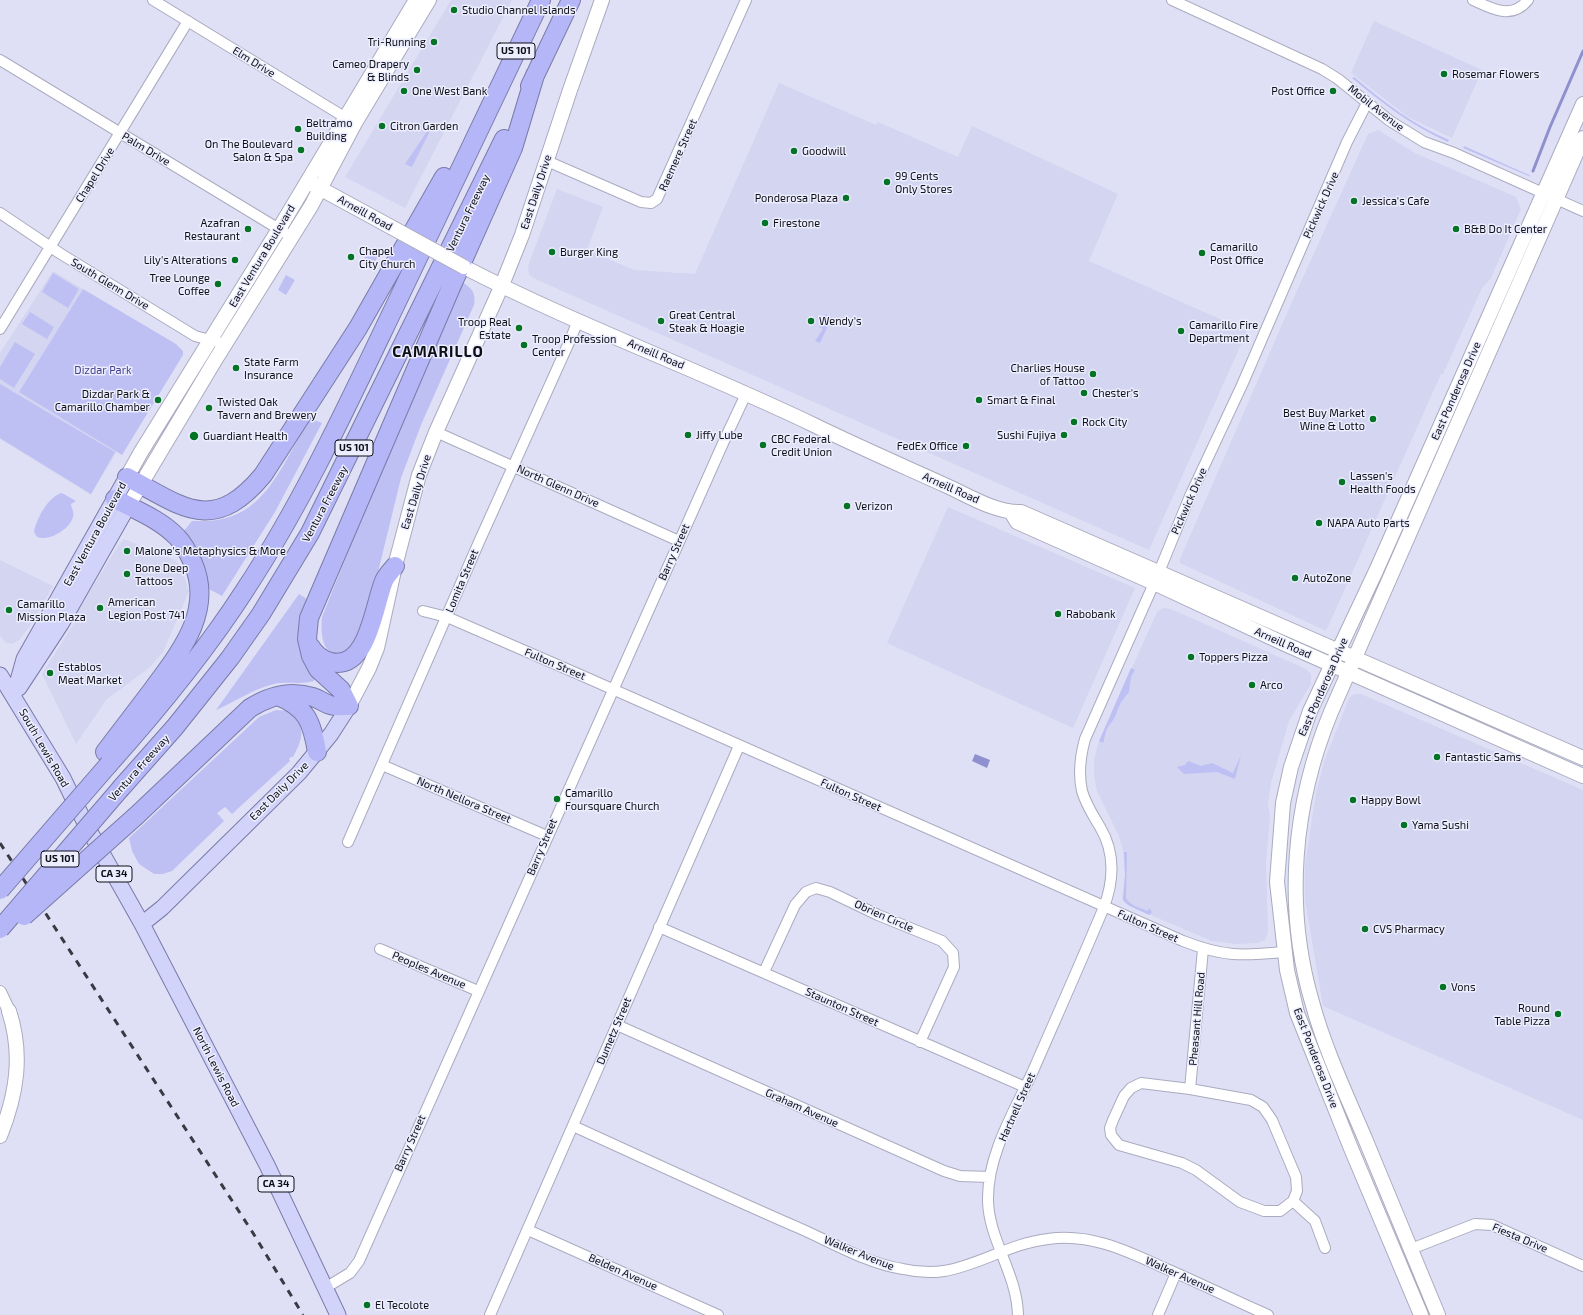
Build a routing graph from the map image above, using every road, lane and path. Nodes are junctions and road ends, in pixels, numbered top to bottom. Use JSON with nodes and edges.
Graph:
{"nodes":[{"id":1,"x":153,"y":0,"type":"edge"},
{"id":2,"x":416,"y":0,"type":"edge"},
{"id":3,"x":429,"y":0,"type":"edge"},
{"id":4,"x":541,"y":0,"type":"edge"},
{"id":5,"x":571,"y":0,"type":"edge"},
{"id":6,"x":602,"y":0,"type":"edge"},
{"id":7,"x":746,"y":0,"type":"edge"},
{"id":8,"x":1172,"y":0,"type":"edge"},
{"id":9,"x":1473,"y":0,"type":"edge"},
{"id":10,"x":1528,"y":0,"type":"edge"},
{"id":11,"x":188,"y":21,"type":"junction"},
{"id":12,"x":0,"y":60,"type":"edge"},
{"id":13,"x":535,"y":75,"type":"junction"},
{"id":14,"x":492,"y":102,"type":"junction"},
{"id":15,"x":1368,"y":103,"type":"junction"},
{"id":16,"x":1583,"y":104,"type":"edge"},
{"id":17,"x":350,"y":121,"type":"junction"},
{"id":18,"x":121,"y":134,"type":"junction"},
{"id":19,"x":1583,"y":138,"type":"edge"},
{"id":20,"x":547,"y":161,"type":"junction"},
{"id":21,"x":308,"y":181,"type":"junction"},
{"id":22,"x":321,"y":188,"type":"junction"},
{"id":23,"x":1550,"y":196,"type":"junction"},
{"id":24,"x":1583,"y":210,"type":"edge"},
{"id":25,"x":0,"y":213,"type":"edge"},
{"id":26,"x":279,"y":229,"type":"junction"},
{"id":27,"x":292,"y":237,"type":"junction"},
{"id":28,"x":50,"y":246,"type":"junction"},
{"id":29,"x":502,"y":285,"type":"junction"},
{"id":30,"x":578,"y":320,"type":"junction"},
{"id":31,"x":0,"y":329,"type":"edge"},
{"id":32,"x":210,"y":341,"type":"junction"},
{"id":33,"x":225,"y":344,"type":"junction"},
{"id":34,"x":746,"y":394,"type":"junction"},
{"id":35,"x":436,"y":432,"type":"junction"},
{"id":36,"x":514,"y":466,"type":"junction"},
{"id":37,"x":134,"y":481,"type":"junction"},
{"id":38,"x":121,"y":502,"type":"junction"},
{"id":39,"x":679,"y":541,"type":"junction"},
{"id":40,"x":395,"y":566,"type":"junction"},
{"id":41,"x":1156,"y":578,"type":"junction"},
{"id":42,"x":423,"y":611,"type":"dead end"},
{"id":43,"x":447,"y":617,"type":"junction"},
{"id":44,"x":308,"y":642,"type":"junction"},
{"id":45,"x":1339,"y":652,"type":"junction"},
{"id":46,"x":1355,"y":659,"type":"junction"},
{"id":47,"x":1332,"y":665,"type":"junction"},
{"id":48,"x":1348,"y":673,"type":"junction"},
{"id":49,"x":0,"y":674,"type":"edge"},
{"id":50,"x":613,"y":689,"type":"junction"},
{"id":51,"x":14,"y":695,"type":"junction"},
{"id":52,"x":276,"y":695,"type":"junction"},
{"id":53,"x":349,"y":706,"type":"junction"},
{"id":54,"x":739,"y":746,"type":"junction"},
{"id":55,"x":317,"y":752,"type":"junction"},
{"id":56,"x":1583,"y":758,"type":"edge"},
{"id":57,"x":106,"y":759,"type":"junction"},
{"id":58,"x":382,"y":765,"type":"junction"},
{"id":59,"x":1583,"y":776,"type":"edge"},
{"id":60,"x":85,"y":823,"type":"joint"},
{"id":61,"x":547,"y":836,"type":"junction"},
{"id":62,"x":348,"y":842,"type":"dead end"},
{"id":63,"x":1280,"y":846,"type":"junction"},
{"id":64,"x":1295,"y":881,"type":"junction"},
{"id":65,"x":0,"y":890,"type":"edge"},
{"id":66,"x":1104,"y":907,"type":"junction"},
{"id":67,"x":142,"y":924,"type":"junction"},
{"id":68,"x":659,"y":927,"type":"junction"},
{"id":69,"x":0,"y":929,"type":"edge"},
{"id":70,"x":0,"y":938,"type":"edge"},
{"id":71,"x":380,"y":949,"type":"dead end"},
{"id":72,"x":1203,"y":949,"type":"junction"},
{"id":73,"x":1284,"y":952,"type":"junction"},
{"id":74,"x":764,"y":972,"type":"junction"},
{"id":75,"x":478,"y":991,"type":"junction"},
{"id":76,"x":0,"y":992,"type":"edge"},
{"id":77,"x":9,"y":1011,"type":"joint"},
{"id":78,"x":617,"y":1025,"type":"junction"},
{"id":79,"x":920,"y":1042,"type":"junction"},
{"id":80,"x":1025,"y":1087,"type":"junction"},
{"id":81,"x":1190,"y":1089,"type":"junction"},
{"id":82,"x":573,"y":1126,"type":"junction"},
{"id":83,"x":0,"y":1136,"type":"edge"},
{"id":84,"x":990,"y":1177,"type":"junction"},
{"id":85,"x":1293,"y":1201,"type":"junction"},
{"id":86,"x":528,"y":1230,"type":"junction"},
{"id":87,"x":1325,"y":1248,"type":"dead end"},
{"id":88,"x":1411,"y":1249,"type":"junction"},
{"id":89,"x":1002,"y":1251,"type":"junction"},
{"id":90,"x":1583,"y":1266,"type":"edge"},
{"id":91,"x":1176,"y":1273,"type":"junction"},
{"id":92,"x":325,"y":1288,"type":"junction"},
{"id":93,"x":338,"y":1315,"type":"edge"},
{"id":94,"x":490,"y":1315,"type":"edge"},
{"id":95,"x":718,"y":1315,"type":"edge"},
{"id":96,"x":1018,"y":1315,"type":"edge"},
{"id":97,"x":1158,"y":1315,"type":"edge"},
{"id":98,"x":1268,"y":1315,"type":"edge"},
{"id":99,"x":1421,"y":1315,"type":"edge"},
{"id":100,"x":1438,"y":1315,"type":"edge"}],
"edges":[{"from":1,"to":11,"type":"street","name":"Elm Drive"},
{"from":2,"to":17,"type":"main road","name":"East Ventura Boulevard"},
{"from":3,"to":17,"type":"main road","name":"East Ventura Boulevard"},
{"from":4,"to":14,"type":"highway","number":"US 101"},
{"from":5,"to":13,"type":"highway","name":"Ventura Freeway","number":"US 101"},
{"from":6,"to":20,"type":"main road","name":"East Daily Drive"},
{"from":7,"to":20,"type":"street","name":"Raemere Street"},
{"from":8,"to":15,"type":"street","name":"Mobil Avenue"},
{"from":9,"to":10,"type":"street"},
{"from":11,"to":17,"type":"street","name":"Elm Drive"},
{"from":11,"to":18,"type":"street","name":"Chapel Drive"},
{"from":12,"to":18,"type":"street","name":"Palm Drive"},
{"from":13,"to":44,"type":"highway"},
{"from":13,"to":69,"type":"highway","name":"Ventura Freeway","number":"US 101","bridge":true},
{"from":14,"to":37,"type":"highway"},
{"from":14,"to":57,"type":"highway","number":"US 101"},
{"from":15,"to":23,"type":"street","name":"Mobil Avenue"},
{"from":15,"to":41,"type":"street","name":"Pickwick Drive"},
{"from":16,"to":23,"type":"main road","name":"East Ponderosa Drive"},
{"from":17,"to":21,"type":"main road","name":"East Ventura Boulevard"},
{"from":17,"to":22,"type":"main road","name":"East Ventura Boulevard"},
{"from":18,"to":26,"type":"street","name":"Palm Drive"},
{"from":18,"to":28,"type":"street","name":"Chapel Drive"},
{"from":19,"to":23,"type":"main road","name":"East Ponderosa Drive"},
{"from":20,"to":29,"type":"main road","name":"East Daily Drive"},
{"from":21,"to":22,"type":"main road","name":"Arneill Road"},
{"from":21,"to":26,"type":"main road","name":"East Ventura Boulevard"},
{"from":22,"to":27,"type":"main road","name":"East Ventura Boulevard"},
{"from":22,"to":29,"type":"main road","name":"Arneill Road","bridge":true},
{"from":23,"to":24,"type":"street","name":"Mobil Avenue"},
{"from":23,"to":45,"type":"main road","name":"East Ponderosa Drive"},
{"from":23,"to":46,"type":"main road","name":"East Ponderosa Drive"},
{"from":25,"to":28,"type":"street","name":"South Glenn Drive"},
{"from":26,"to":27,"type":"street","name":"Palm Drive"},
{"from":26,"to":32,"type":"main road","name":"East Ventura Boulevard"},
{"from":27,"to":33,"type":"main road","name":"East Ventura Boulevard"},
{"from":28,"to":31,"type":"street","name":"Chapel Drive"},
{"from":28,"to":32,"type":"street","name":"South Glenn Drive"},
{"from":29,"to":30,"type":"main road","name":"Arneill Road"},
{"from":29,"to":35,"type":"main road","name":"East Daily Drive"},
{"from":30,"to":34,"type":"main road","name":"Arneill Road"},
{"from":30,"to":36,"type":"street","name":"Lomita Street"},
{"from":32,"to":33,"type":"street","name":"South Glenn Drive"},
{"from":32,"to":37,"type":"main road","name":"East Ventura Boulevard"},
{"from":33,"to":37,"type":"main road","name":"East Ventura Boulevard"},
{"from":34,"to":39,"type":"street","name":"Barry Street"},
{"from":34,"to":41,"type":"main road","name":"Arneill Road"},
{"from":35,"to":36,"type":"street","name":"North Glenn Drive"},
{"from":35,"to":40,"type":"main road","name":"East Daily Drive"},
{"from":36,"to":39,"type":"street","name":"North Glenn Drive"},
{"from":36,"to":43,"type":"street","name":"Lomita Street"},
{"from":37,"to":38,"type":"main road","name":"East Ventura Boulevard"},
{"from":38,"to":51,"type":"main road","name":"East Ventura Boulevard"},
{"from":38,"to":57,"type":"highway"},
{"from":39,"to":50,"type":"street","name":"Barry Street"},
{"from":40,"to":44,"type":"highway"},
{"from":40,"to":53,"type":"main road","name":"East Daily Drive"},
{"from":41,"to":45,"type":"main road","name":"Arneill Road"},
{"from":41,"to":47,"type":"main road","name":"Arneill Road"},
{"from":41,"to":66,"type":"street","name":"Pickwick Drive"},
{"from":42,"to":43,"type":"street","name":"Fulton Street"},
{"from":43,"to":50,"type":"street","name":"Fulton Street"},
{"from":43,"to":58,"type":"street","name":"Lomita Street"},
{"from":44,"to":53,"type":"highway"},
{"from":45,"to":46,"type":"main road","name":"Arneill Road"},
{"from":45,"to":47,"type":"main road","name":"East Ponderosa Drive"},
{"from":46,"to":48,"type":"main road","name":"East Ponderosa Drive"},
{"from":46,"to":56,"type":"main road","name":"Arneill Road"},
{"from":47,"to":48,"type":"main road","name":"Arneill Road"},
{"from":47,"to":63,"type":"main road","name":"East Ponderosa Drive"},
{"from":48,"to":59,"type":"main road","name":"Arneill Road"},
{"from":48,"to":64,"type":"main road","name":"East Ponderosa Drive"},
{"from":49,"to":51,"type":"main road","name":"South Lewis Road","number":"CA 34"},
{"from":50,"to":54,"type":"street","name":"Fulton Street"},
{"from":50,"to":61,"type":"street","name":"Barry Street"},
{"from":51,"to":60,"type":"main road","name":"South Lewis Road","number":"CA 34"},
{"from":52,"to":53,"type":"highway"},
{"from":52,"to":55,"type":"highway"},
{"from":52,"to":70,"type":"highway","bridge":true},
{"from":53,"to":55,"type":"main road","name":"East Daily Drive"},
{"from":54,"to":66,"type":"street","name":"Fulton Street"},
{"from":54,"to":68,"type":"street","name":"Dumetz Street"},
{"from":55,"to":67,"type":"main road","name":"East Daily Drive"},
{"from":57,"to":65,"type":"highway","number":"US 101","bridge":true},
{"from":58,"to":61,"type":"street","name":"North Nellora Street"},
{"from":58,"to":62,"type":"street","name":"Lomita Street"},
{"from":60,"to":67,"type":"main road","name":"North Lewis Road","number":"CA 34"},
{"from":61,"to":75,"type":"street","name":"Barry Street"},
{"from":63,"to":64,"type":"main road"},
{"from":63,"to":73,"type":"main road","name":"East Ponderosa Drive"},
{"from":64,"to":88,"type":"main road","name":"East Ponderosa Drive"},
{"from":66,"to":72,"type":"street","name":"Fulton Street"},
{"from":66,"to":80,"type":"street","name":"Hartnell Street"},
{"from":67,"to":92,"type":"main road","name":"North Lewis Road","number":"CA 34"},
{"from":68,"to":74,"type":"street","name":"Staunton Street"},
{"from":68,"to":78,"type":"street","name":"Dumetz Street"},
{"from":71,"to":75,"type":"street","name":"Peoples Avenue"},
{"from":72,"to":73,"type":"street","name":"Fulton Street"},
{"from":72,"to":81,"type":"street","name":"Pheasant Hill Road"},
{"from":73,"to":99,"type":"main road","name":"East Ponderosa Drive"},
{"from":74,"to":79,"type":"street","name":"Staunton Street"},
{"from":74,"to":79,"type":"street","name":"Obrien Circle"},
{"from":75,"to":92,"type":"street","name":"Barry Street"},
{"from":76,"to":77,"type":"street"},
{"from":77,"to":83,"type":"main road"},
{"from":78,"to":82,"type":"street","name":"Dumetz Street"},
{"from":78,"to":84,"type":"street","name":"Graham Avenue"},
{"from":79,"to":80,"type":"street","name":"Staunton Street"},
{"from":80,"to":84,"type":"street","name":"Hartnell Street"},
{"from":81,"to":85,"type":"street"},
{"from":81,"to":85,"type":"street"},
{"from":82,"to":86,"type":"street","name":"Dumetz Street"},
{"from":82,"to":89,"type":"street","name":"Walker Avenue"},
{"from":84,"to":89,"type":"street","name":"Hartnell Street"},
{"from":85,"to":87,"type":"street"},
{"from":86,"to":94,"type":"street","name":"Dumetz Street"},
{"from":86,"to":95,"type":"street","name":"Belden Avenue"},
{"from":88,"to":90,"type":"street","name":"Fiesta Drive"},
{"from":88,"to":100,"type":"main road","name":"East Ponderosa Drive"},
{"from":89,"to":91,"type":"street","name":"Walker Avenue"},
{"from":89,"to":96,"type":"street","name":"Hartnell Street"},
{"from":91,"to":97,"type":"street"},
{"from":91,"to":98,"type":"street","name":"Walker Avenue"},
{"from":92,"to":93,"type":"main road","name":"North Lewis Road","number":"CA 34"}]}
